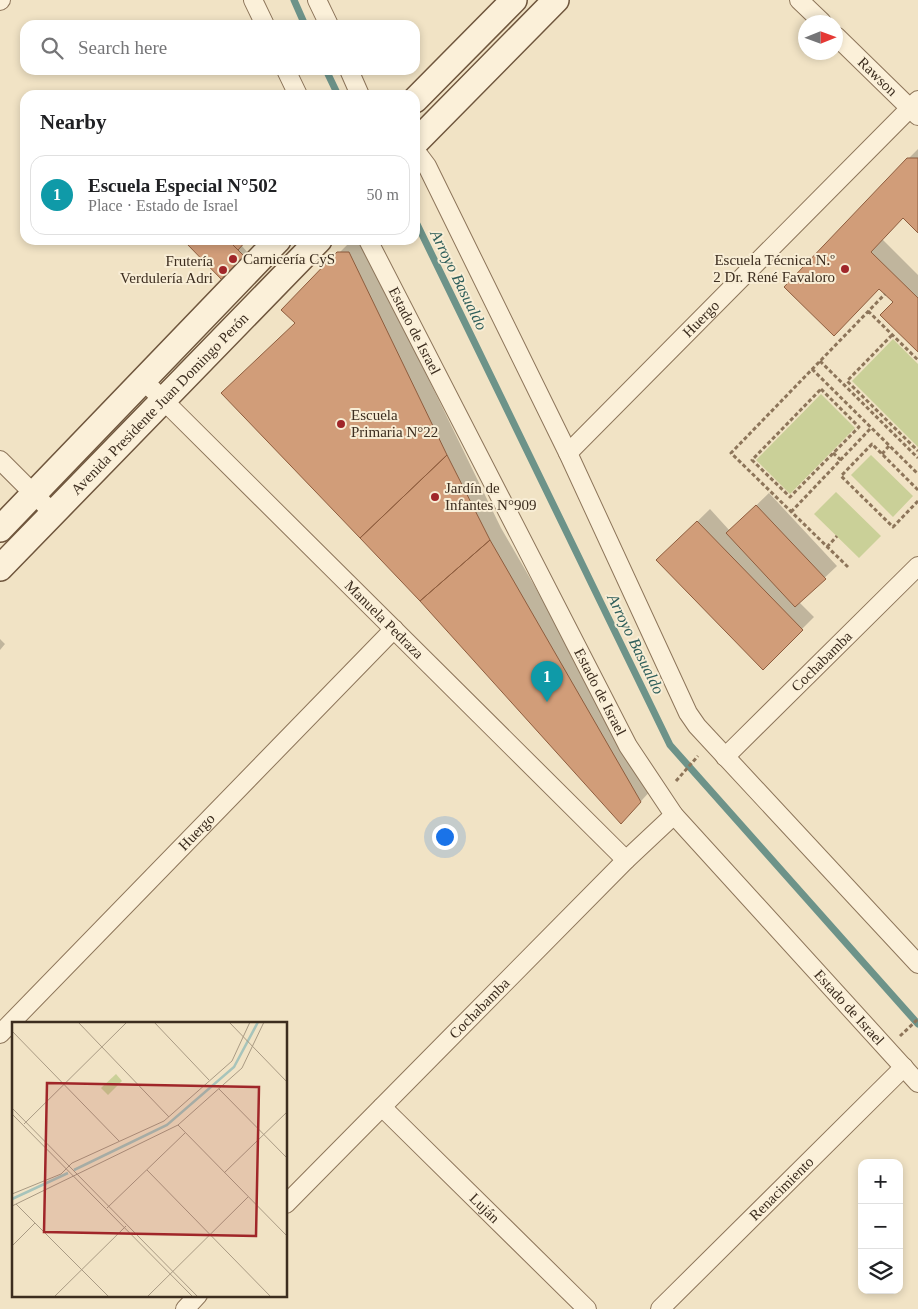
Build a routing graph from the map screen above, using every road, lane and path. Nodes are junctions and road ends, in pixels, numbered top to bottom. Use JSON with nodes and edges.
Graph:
{"nodes":[{"id":1,"x":253,"y":0,"type":"edge"},
{"id":2,"x":318,"y":0,"type":"edge"},
{"id":3,"x":514,"y":0,"type":"edge"},
{"id":4,"x":556,"y":0,"type":"edge"},
{"id":5,"x":799,"y":0,"type":"edge"},
{"id":6,"x":815,"y":15,"type":"edge"},
{"id":7,"x":263,"y":20,"type":"edge"},
{"id":8,"x":327,"y":20,"type":"edge"},
{"id":9,"x":843,"y":42,"type":"edge"},
{"id":10,"x":288,"y":75,"type":"edge"},
{"id":11,"x":351,"y":75,"type":"edge"},
{"id":12,"x":296,"y":90,"type":"edge"},
{"id":13,"x":358,"y":90,"type":"edge"},
{"id":14,"x":420,"y":95,"type":"edge"},
{"id":15,"x":915,"y":108,"type":"edge"},
{"id":16,"x":420,"y":138,"type":"edge"},
{"id":17,"x":420,"y":157,"type":"edge"},
{"id":18,"x":273,"y":245,"type":"edge"},
{"id":19,"x":313,"y":245,"type":"edge"},
{"id":20,"x":371,"y":245,"type":"edge"},
{"id":21,"x":885,"y":294,"type":"dead end"},
{"id":22,"x":868,"y":312,"type":"junction"},
{"id":23,"x":892,"y":335,"type":"junction"},
{"id":24,"x":918,"y":360,"type":"edge"},
{"id":25,"x":820,"y":361,"type":"junction"},
{"id":26,"x":812,"y":369,"type":"junction"},
{"id":27,"x":143,"y":380,"type":"junction"},
{"id":28,"x":859,"y":393,"type":"junction"},
{"id":29,"x":855,"y":396,"type":"junction"},
{"id":30,"x":164,"y":400,"type":"junction"},
{"id":31,"x":871,"y":428,"type":"junction"},
{"id":32,"x":895,"y":428,"type":"junction"},
{"id":33,"x":891,"y":432,"type":"junction"},
{"id":34,"x":889,"y":446,"type":"junction"},
{"id":35,"x":918,"y":451,"type":"edge"},
{"id":36,"x":568,"y":453,"type":"junction"},
{"id":37,"x":833,"y":453,"type":"junction"},
{"id":38,"x":882,"y":454,"type":"junction"},
{"id":39,"x":918,"y":458,"type":"edge"},
{"id":40,"x":0,"y":460,"type":"edge"},
{"id":41,"x":841,"y":460,"type":"junction"},
{"id":42,"x":918,"y":474,"type":"edge"},
{"id":43,"x":918,"y":490,"type":"edge"},
{"id":44,"x":33,"y":494,"type":"junction"},
{"id":45,"x":918,"y":501,"type":"edge"},
{"id":46,"x":792,"y":512,"type":"junction"},
{"id":47,"x":53,"y":513,"type":"junction"},
{"id":48,"x":0,"y":529,"type":"edge"},
{"id":49,"x":837,"y":536,"type":"dead end"},
{"id":50,"x":827,"y":547,"type":"junction"},
{"id":51,"x":918,"y":566,"type":"edge"},
{"id":52,"x":848,"y":567,"type":"dead end"},
{"id":53,"x":0,"y":568,"type":"edge"},
{"id":54,"x":394,"y":629,"type":"junction"},
{"id":55,"x":699,"y":756,"type":"dead end"},
{"id":56,"x":725,"y":757,"type":"junction"},
{"id":57,"x":679,"y":778,"type":"dead end"},
{"id":58,"x":674,"y":815,"type":"junction"},
{"id":59,"x":626,"y":860,"type":"junction"},
{"id":60,"x":918,"y":964,"type":"edge"},
{"id":61,"x":918,"y":1019,"type":"edge"},
{"id":62,"x":5,"y":1029,"type":"edge"},
{"id":63,"x":904,"y":1032,"type":"dead end"},
{"id":64,"x":904,"y":1068,"type":"junction"},
{"id":65,"x":918,"y":1083,"type":"edge"},
{"id":66,"x":382,"y":1106,"type":"junction"},
{"id":67,"x":288,"y":1202,"type":"edge"},
{"id":68,"x":197,"y":1296,"type":"edge"},
{"id":69,"x":185,"y":1309,"type":"edge"},
{"id":70,"x":587,"y":1309,"type":"edge"},
{"id":71,"x":660,"y":1309,"type":"edge"}],
"edges":[{"from":1,"to":7,"type":"street"},
{"from":2,"to":8,"type":"street"},
{"from":3,"to":14,"type":"main road"},
{"from":4,"to":16,"type":"main road"},
{"from":5,"to":6,"type":"street"},
{"from":9,"to":15,"type":"street","name":"Rawson"},
{"from":10,"to":12,"type":"street"},
{"from":11,"to":13,"type":"street"},
{"from":15,"to":36,"type":"street","name":"Huergo"},
{"from":17,"to":36,"type":"street"},
{"from":18,"to":27,"type":"main road","name":"Avenida Presidente Juan Domingo Perón"},
{"from":19,"to":30,"type":"main road","name":"Avenida Presidente Juan Domingo Perón"},
{"from":20,"to":58,"type":"street","name":"Estado de Israel"},
{"from":21,"to":22,"type":"path"},
{"from":22,"to":23,"type":"path"},
{"from":22,"to":25,"type":"path"},
{"from":23,"to":24,"type":"path"},
{"from":23,"to":28,"type":"path"},
{"from":25,"to":26,"type":"path"},
{"from":25,"to":29,"type":"path"},
{"from":26,"to":31,"type":"path"},
{"from":26,"to":46,"type":"path"},
{"from":27,"to":30,"type":"street","name":"Manuela Pedraza"},
{"from":27,"to":44,"type":"main road","name":"Avenida Presidente Juan Domingo Perón"},
{"from":28,"to":29,"type":"path"},
{"from":28,"to":32,"type":"path"},
{"from":29,"to":33,"type":"path"},
{"from":30,"to":47,"type":"main road","name":"Avenida Presidente Juan Domingo Perón"},
{"from":30,"to":54,"type":"street","name":"Manuela Pedraza"},
{"from":31,"to":34,"type":"path"},
{"from":31,"to":41,"type":"path"},
{"from":32,"to":33,"type":"path"},
{"from":32,"to":35,"type":"path"},
{"from":33,"to":39,"type":"path"},
{"from":34,"to":38,"type":"path"},
{"from":34,"to":42,"type":"path"},
{"from":36,"to":56,"type":"street"},
{"from":37,"to":37,"type":"path"},
{"from":37,"to":41,"type":"path"},
{"from":38,"to":43,"type":"path"},
{"from":38,"to":45,"type":"path"},
{"from":40,"to":44,"type":"street"},
{"from":41,"to":46,"type":"path"},
{"from":44,"to":47,"type":"street"},
{"from":44,"to":48,"type":"main road","name":"Avenida Presidente Juan Domingo Perón"},
{"from":46,"to":50,"type":"path"},
{"from":47,"to":53,"type":"main road","name":"Avenida Presidente Juan Domingo Perón"},
{"from":49,"to":50,"type":"path"},
{"from":50,"to":52,"type":"path"},
{"from":51,"to":56,"type":"street","name":"Cochabamba"},
{"from":54,"to":59,"type":"street","name":"Manuela Pedraza"},
{"from":54,"to":62,"type":"street","name":"Huergo"},
{"from":55,"to":57,"type":"path"},
{"from":56,"to":60,"type":"street"},
{"from":58,"to":59,"type":"street","name":"Cochabamba"},
{"from":58,"to":64,"type":"street","name":"Estado de Israel"},
{"from":59,"to":66,"type":"street","name":"Cochabamba"},
{"from":61,"to":63,"type":"path"},
{"from":64,"to":65,"type":"street","name":"Estado de Israel"},
{"from":64,"to":71,"type":"street","name":"Renacimiento"},
{"from":66,"to":67,"type":"street","name":"Cochabamba"},
{"from":66,"to":70,"type":"street","name":"Luján"},
{"from":68,"to":69,"type":"street"}]}
